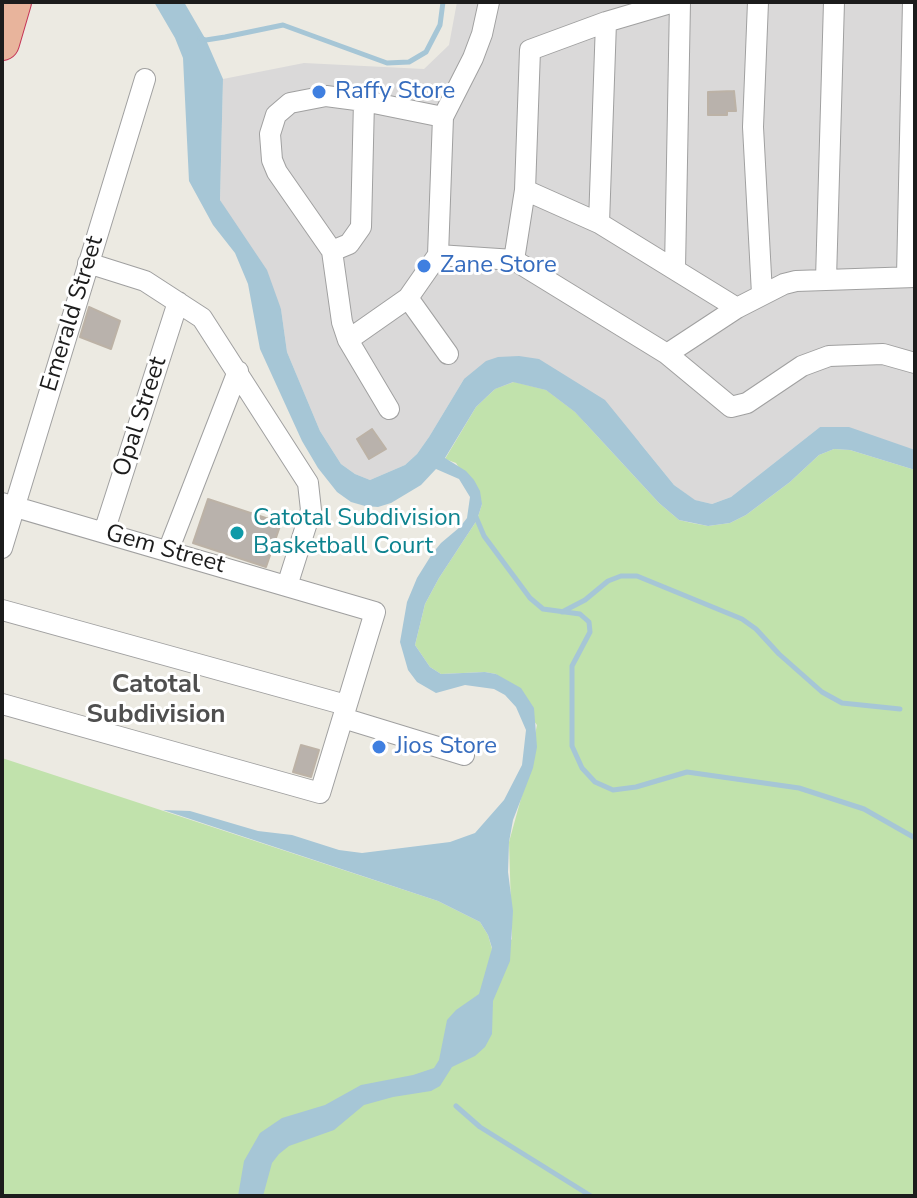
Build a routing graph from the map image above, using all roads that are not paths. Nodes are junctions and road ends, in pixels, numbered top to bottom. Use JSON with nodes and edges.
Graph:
{"nodes":[{"id":1,"x":14,"y":2,"type":"edge"},
{"id":2,"x":489,"y":2,"type":"edge"},
{"id":3,"x":677,"y":2,"type":"edge"},
{"id":4,"x":758,"y":2,"type":"edge"},
{"id":5,"x":834,"y":2,"type":"edge"},
{"id":6,"x":913,"y":2,"type":"edge"},
{"id":7,"x":606,"y":22,"type":"junction"},
{"id":8,"x":2,"y":43,"type":"edge"},
{"id":9,"x":145,"y":79,"type":"dead end"},
{"id":10,"x":364,"y":101,"type":"junction"},
{"id":11,"x":443,"y":117,"type":"junction"},
{"id":12,"x":525,"y":190,"type":"junction"},
{"id":13,"x":599,"y":223,"type":"junction"},
{"id":14,"x":332,"y":251,"type":"junction"},
{"id":15,"x":438,"y":255,"type":"junction"},
{"id":16,"x":514,"y":260,"type":"junction"},
{"id":17,"x":88,"y":263,"type":"junction"},
{"id":18,"x":675,"y":268,"type":"junction"},
{"id":19,"x":911,"y":276,"type":"edge"},
{"id":20,"x":826,"y":279,"type":"junction"},
{"id":21,"x":762,"y":294,"type":"junction"},
{"id":22,"x":408,"y":298,"type":"junction"},
{"id":23,"x":178,"y":302,"type":"junction"},
{"id":24,"x":737,"y":308,"type":"junction"},
{"id":25,"x":348,"y":340,"type":"junction"},
{"id":26,"x":448,"y":354,"type":"dead end"},
{"id":27,"x":667,"y":354,"type":"junction"},
{"id":28,"x":915,"y":363,"type":"edge"},
{"id":29,"x":238,"y":371,"type":"junction"},
{"id":30,"x":389,"y":409,"type":"dead end"},
{"id":31,"x":8,"y":504,"type":"edge"},
{"id":32,"x":104,"y":532,"type":"junction"},
{"id":33,"x":2,"y":548,"type":"edge"},
{"id":34,"x":168,"y":551,"type":"junction"},
{"id":35,"x":287,"y":586,"type":"junction"},
{"id":36,"x":2,"y":610,"type":"edge"},
{"id":37,"x":2,"y":704,"type":"edge"},
{"id":38,"x":345,"y":712,"type":"junction"},
{"id":39,"x":464,"y":755,"type":"dead end"}],
"edges":[{"from":1,"to":8,"type":"highway"},
{"from":2,"to":11,"type":"street"},
{"from":3,"to":7,"type":"street"},
{"from":3,"to":18,"type":"street"},
{"from":4,"to":21,"type":"street"},
{"from":5,"to":20,"type":"street"},
{"from":6,"to":19,"type":"street"},
{"from":7,"to":12,"type":"street"},
{"from":7,"to":13,"type":"street"},
{"from":9,"to":17,"type":"street","name":"Emerald Street"},
{"from":10,"to":11,"type":"street"},
{"from":10,"to":14,"type":"street"},
{"from":10,"to":14,"type":"street"},
{"from":11,"to":15,"type":"street"},
{"from":12,"to":13,"type":"street"},
{"from":12,"to":16,"type":"street"},
{"from":13,"to":18,"type":"street"},
{"from":14,"to":25,"type":"street"},
{"from":15,"to":16,"type":"street"},
{"from":15,"to":22,"type":"street"},
{"from":16,"to":27,"type":"street"},
{"from":17,"to":23,"type":"street"},
{"from":17,"to":31,"type":"street","name":"Emerald Street"},
{"from":18,"to":24,"type":"street"},
{"from":19,"to":20,"type":"street"},
{"from":20,"to":21,"type":"street"},
{"from":21,"to":24,"type":"street"},
{"from":22,"to":25,"type":"street"},
{"from":22,"to":26,"type":"street"},
{"from":23,"to":29,"type":"street"},
{"from":23,"to":32,"type":"street","name":"Opal Street"},
{"from":24,"to":27,"type":"street"},
{"from":25,"to":30,"type":"street"},
{"from":27,"to":28,"type":"street"},
{"from":29,"to":34,"type":"street"},
{"from":29,"to":35,"type":"street"},
{"from":31,"to":32,"type":"street","name":"Gem Street"},
{"from":31,"to":33,"type":"street","name":"Emerald Street"},
{"from":32,"to":34,"type":"street","name":"Gem Street"},
{"from":34,"to":35,"type":"street","name":"Gem Street"},
{"from":35,"to":38,"type":"street","name":"Gem Street"},
{"from":36,"to":38,"type":"street"},
{"from":37,"to":38,"type":"street"},
{"from":38,"to":39,"type":"street"}]}
